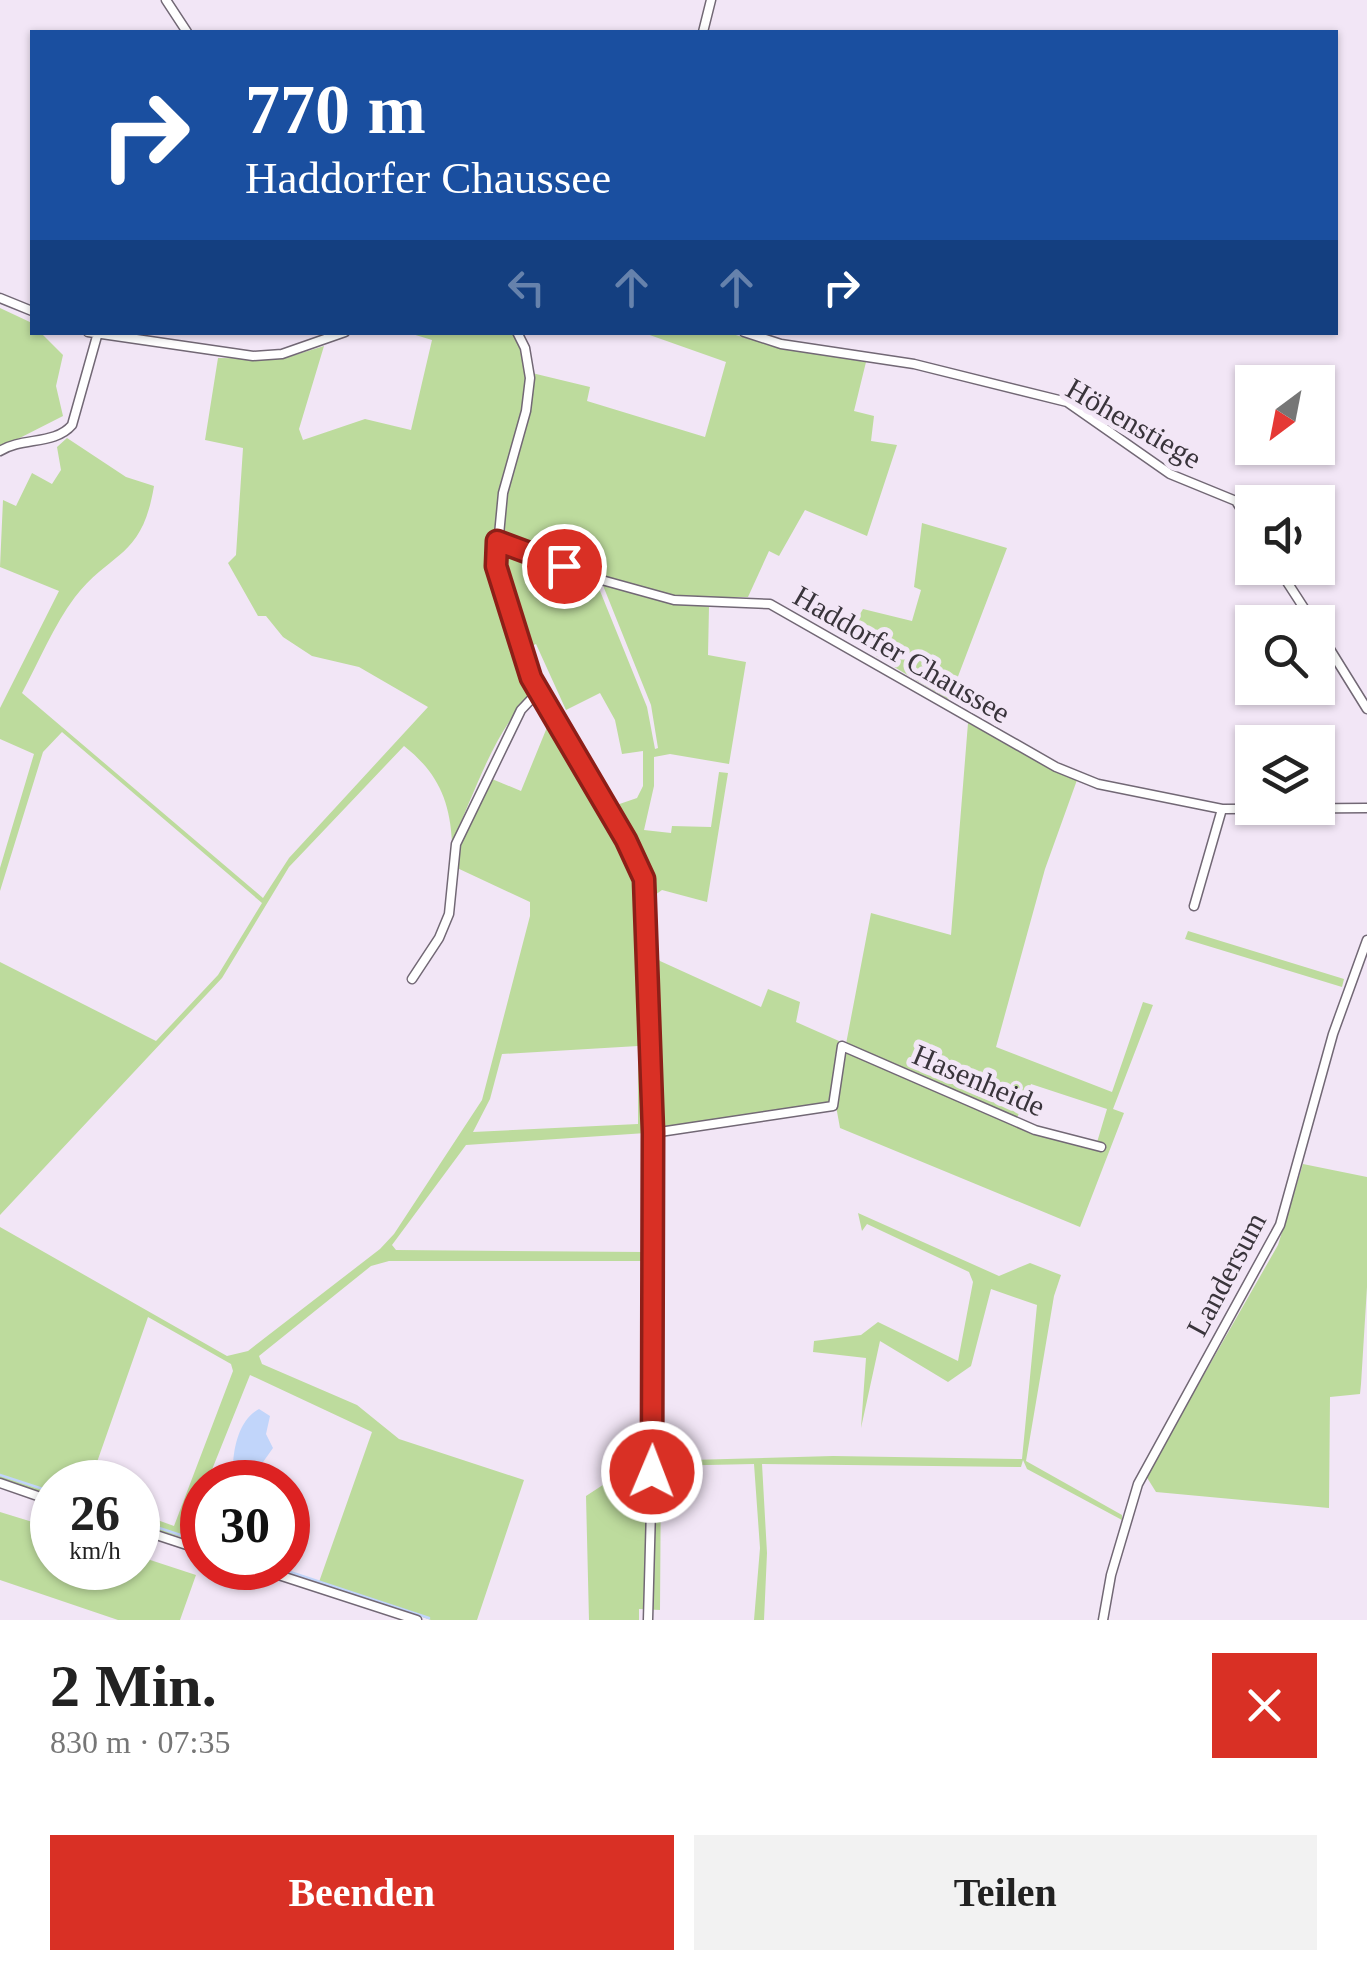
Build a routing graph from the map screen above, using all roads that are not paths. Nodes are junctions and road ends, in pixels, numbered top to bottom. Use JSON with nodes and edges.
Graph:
{"nodes":[{"id":1,"x":166,"y":0,"type":"edge"},
{"id":2,"x":711,"y":0,"type":"edge"},
{"id":3,"x":187,"y":30,"type":"edge"},
{"id":4,"x":704,"y":30,"type":"edge"},
{"id":5,"x":0,"y":298,"type":"edge"},
{"id":6,"x":30,"y":310,"type":"edge"},
{"id":7,"x":93,"y":335,"type":"edge"},
{"id":8,"x":100,"y":335,"type":"edge"},
{"id":9,"x":336,"y":335,"type":"edge"},
{"id":10,"x":518,"y":335,"type":"edge"},
{"id":11,"x":753,"y":335,"type":"edge"},
{"id":12,"x":0,"y":452,"type":"edge"},
{"id":13,"x":1235,"y":501,"type":"edge"},
{"id":14,"x":497,"y":541,"type":"junction"},
{"id":15,"x":1335,"y":657,"type":"edge"},
{"id":16,"x":538,"y":692,"type":"junction"},
{"id":17,"x":1367,"y":708,"type":"edge"},
{"id":18,"x":1367,"y":808,"type":"edge"},
{"id":19,"x":1222,"y":809,"type":"junction"},
{"id":20,"x":1194,"y":906,"type":"dead end"},
{"id":21,"x":1367,"y":940,"type":"edge"},
{"id":22,"x":412,"y":978,"type":"dead end"},
{"id":23,"x":653,"y":1132,"type":"junction"},
{"id":24,"x":1102,"y":1148,"type":"dead end"},
{"id":25,"x":0,"y":1484,"type":"edge"},
{"id":26,"x":30,"y":1494,"type":"edge"},
{"id":27,"x":310,"y":1585,"type":"edge"},
{"id":28,"x":418,"y":1620,"type":"edge"},
{"id":29,"x":648,"y":1620,"type":"edge"},
{"id":30,"x":1103,"y":1620,"type":"edge"}],
"edges":[{"from":1,"to":3,"type":"street"},
{"from":2,"to":4,"type":"street"},
{"from":5,"to":6,"type":"street"},
{"from":7,"to":12,"type":"street"},
{"from":8,"to":9,"type":"street"},
{"from":10,"to":14,"type":"street"},
{"from":11,"to":13,"type":"street","name":"Höhenstiege"},
{"from":14,"to":16,"type":"street"},
{"from":14,"to":19,"type":"street","name":"Haddorfer Chaussee"},
{"from":15,"to":17,"type":"street"},
{"from":16,"to":22,"type":"street"},
{"from":16,"to":23,"type":"street"},
{"from":18,"to":19,"type":"street"},
{"from":19,"to":20,"type":"street"},
{"from":21,"to":30,"type":"street","name":"Landersum"},
{"from":23,"to":24,"type":"street","name":"Hasenheide"},
{"from":23,"to":29,"type":"street"},
{"from":25,"to":26,"type":"street"},
{"from":27,"to":28,"type":"street"}]}
